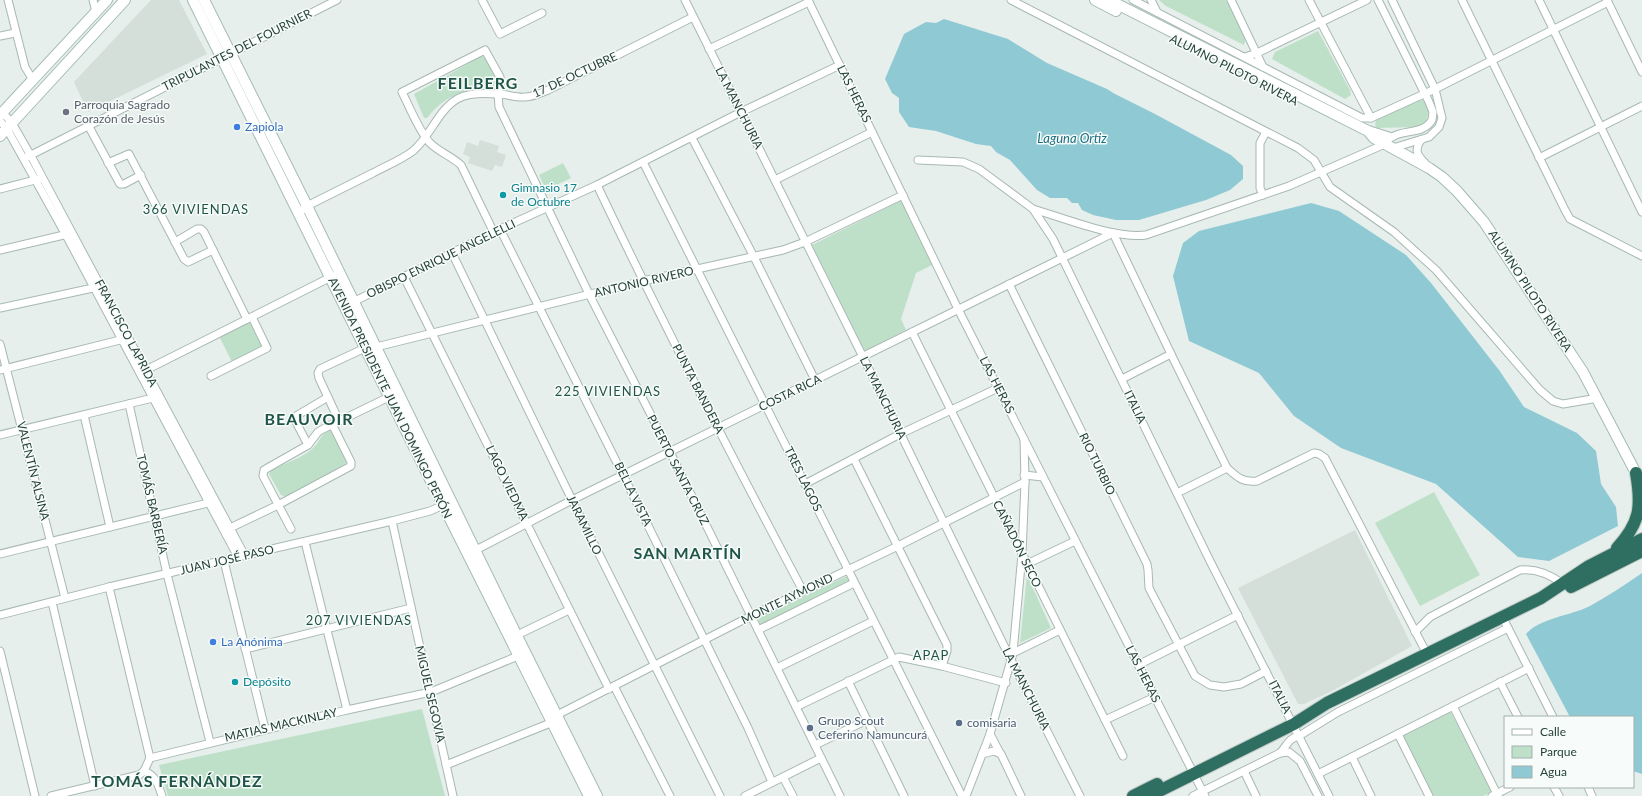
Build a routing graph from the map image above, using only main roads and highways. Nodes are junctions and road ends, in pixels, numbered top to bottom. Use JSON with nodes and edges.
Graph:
{"nodes":[{"id":1,"x":107,"y":0,"type":"edge"},
{"id":2,"x":126,"y":0,"type":"edge"},
{"id":3,"x":193,"y":0,"type":"edge"},
{"id":4,"x":204,"y":0,"type":"edge"},
{"id":5,"x":1095,"y":0,"type":"edge"},
{"id":6,"x":1110,"y":0,"type":"edge"},
{"id":7,"x":226,"y":55,"type":"junction"},
{"id":8,"x":4,"y":123,"type":"edge"},
{"id":9,"x":1374,"y":138,"type":"junction"},
{"id":10,"x":335,"y":275,"type":"junction"},
{"id":11,"x":349,"y":304,"type":"junction"},
{"id":12,"x":394,"y":395,"type":"junction"},
{"id":13,"x":1639,"y":477,"type":"edge"},
{"id":14,"x":1642,"y":485,"type":"edge"},
{"id":15,"x":1642,"y":539,"type":"edge"},
{"id":16,"x":1642,"y":551,"type":"edge"},
{"id":17,"x":1612,"y":553,"type":"junction"},
{"id":18,"x":1502,"y":616,"type":"junction"},
{"id":19,"x":554,"y":718,"type":"junction"},
{"id":20,"x":1192,"y":771,"type":"junction"},
{"id":21,"x":589,"y":796,"type":"edge"},
{"id":22,"x":597,"y":796,"type":"edge"},
{"id":23,"x":1133,"y":796,"type":"edge"},
{"id":24,"x":1149,"y":796,"type":"edge"}],
"edges":[{"from":1,"to":8,"type":"main road"},
{"from":2,"to":8,"type":"main road"},
{"from":3,"to":7,"type":"main road","name":"AVENIDA PRESIDENTE JUAN DOMINGO PERÓN"},
{"from":4,"to":7,"type":"main road","name":"AVENIDA PRESIDENTE JUAN DOMINGO PERÓN"},
{"from":5,"to":9,"type":"main road","name":"ALUMNO PILOTO RIVERA"},
{"from":6,"to":9,"type":"main road","name":"ALUMNO PILOTO RIVERA"},
{"from":7,"to":10,"type":"main road","name":"AVENIDA PRESIDENTE JUAN DOMINGO PERÓN"},
{"from":7,"to":10,"type":"main road","name":"AVENIDA PRESIDENTE JUAN DOMINGO PERÓN"},
{"from":9,"to":13,"type":"main road","name":"ALUMNO PILOTO RIVERA"},
{"from":10,"to":11,"type":"main road","name":"AVENIDA PRESIDENTE JUAN DOMINGO PERÓN"},
{"from":11,"to":12,"type":"main road","name":"AVENIDA PRESIDENTE JUAN DOMINGO PERÓN"},
{"from":11,"to":12,"type":"main road","name":"AVENIDA PRESIDENTE JUAN DOMINGO PERÓN"},
{"from":12,"to":19,"type":"main road","name":"AVENIDA PRESIDENTE JUAN DOMINGO PERÓN"},
{"from":13,"to":14,"type":"main road","name":"ALUMNO PILOTO RIVERA"},
{"from":13,"to":17,"type":"highway"},
{"from":15,"to":17,"type":"highway"},
{"from":16,"to":18,"type":"highway"},
{"from":17,"to":18,"type":"highway"},
{"from":18,"to":20,"type":"highway"},
{"from":19,"to":21,"type":"main road","name":"AVENIDA PRESIDENTE JUAN DOMINGO PERÓN"},
{"from":19,"to":22,"type":"main road","name":"AVENIDA PRESIDENTE JUAN DOMINGO PERÓN"},
{"from":20,"to":23,"type":"highway"},
{"from":20,"to":24,"type":"highway"}]}
